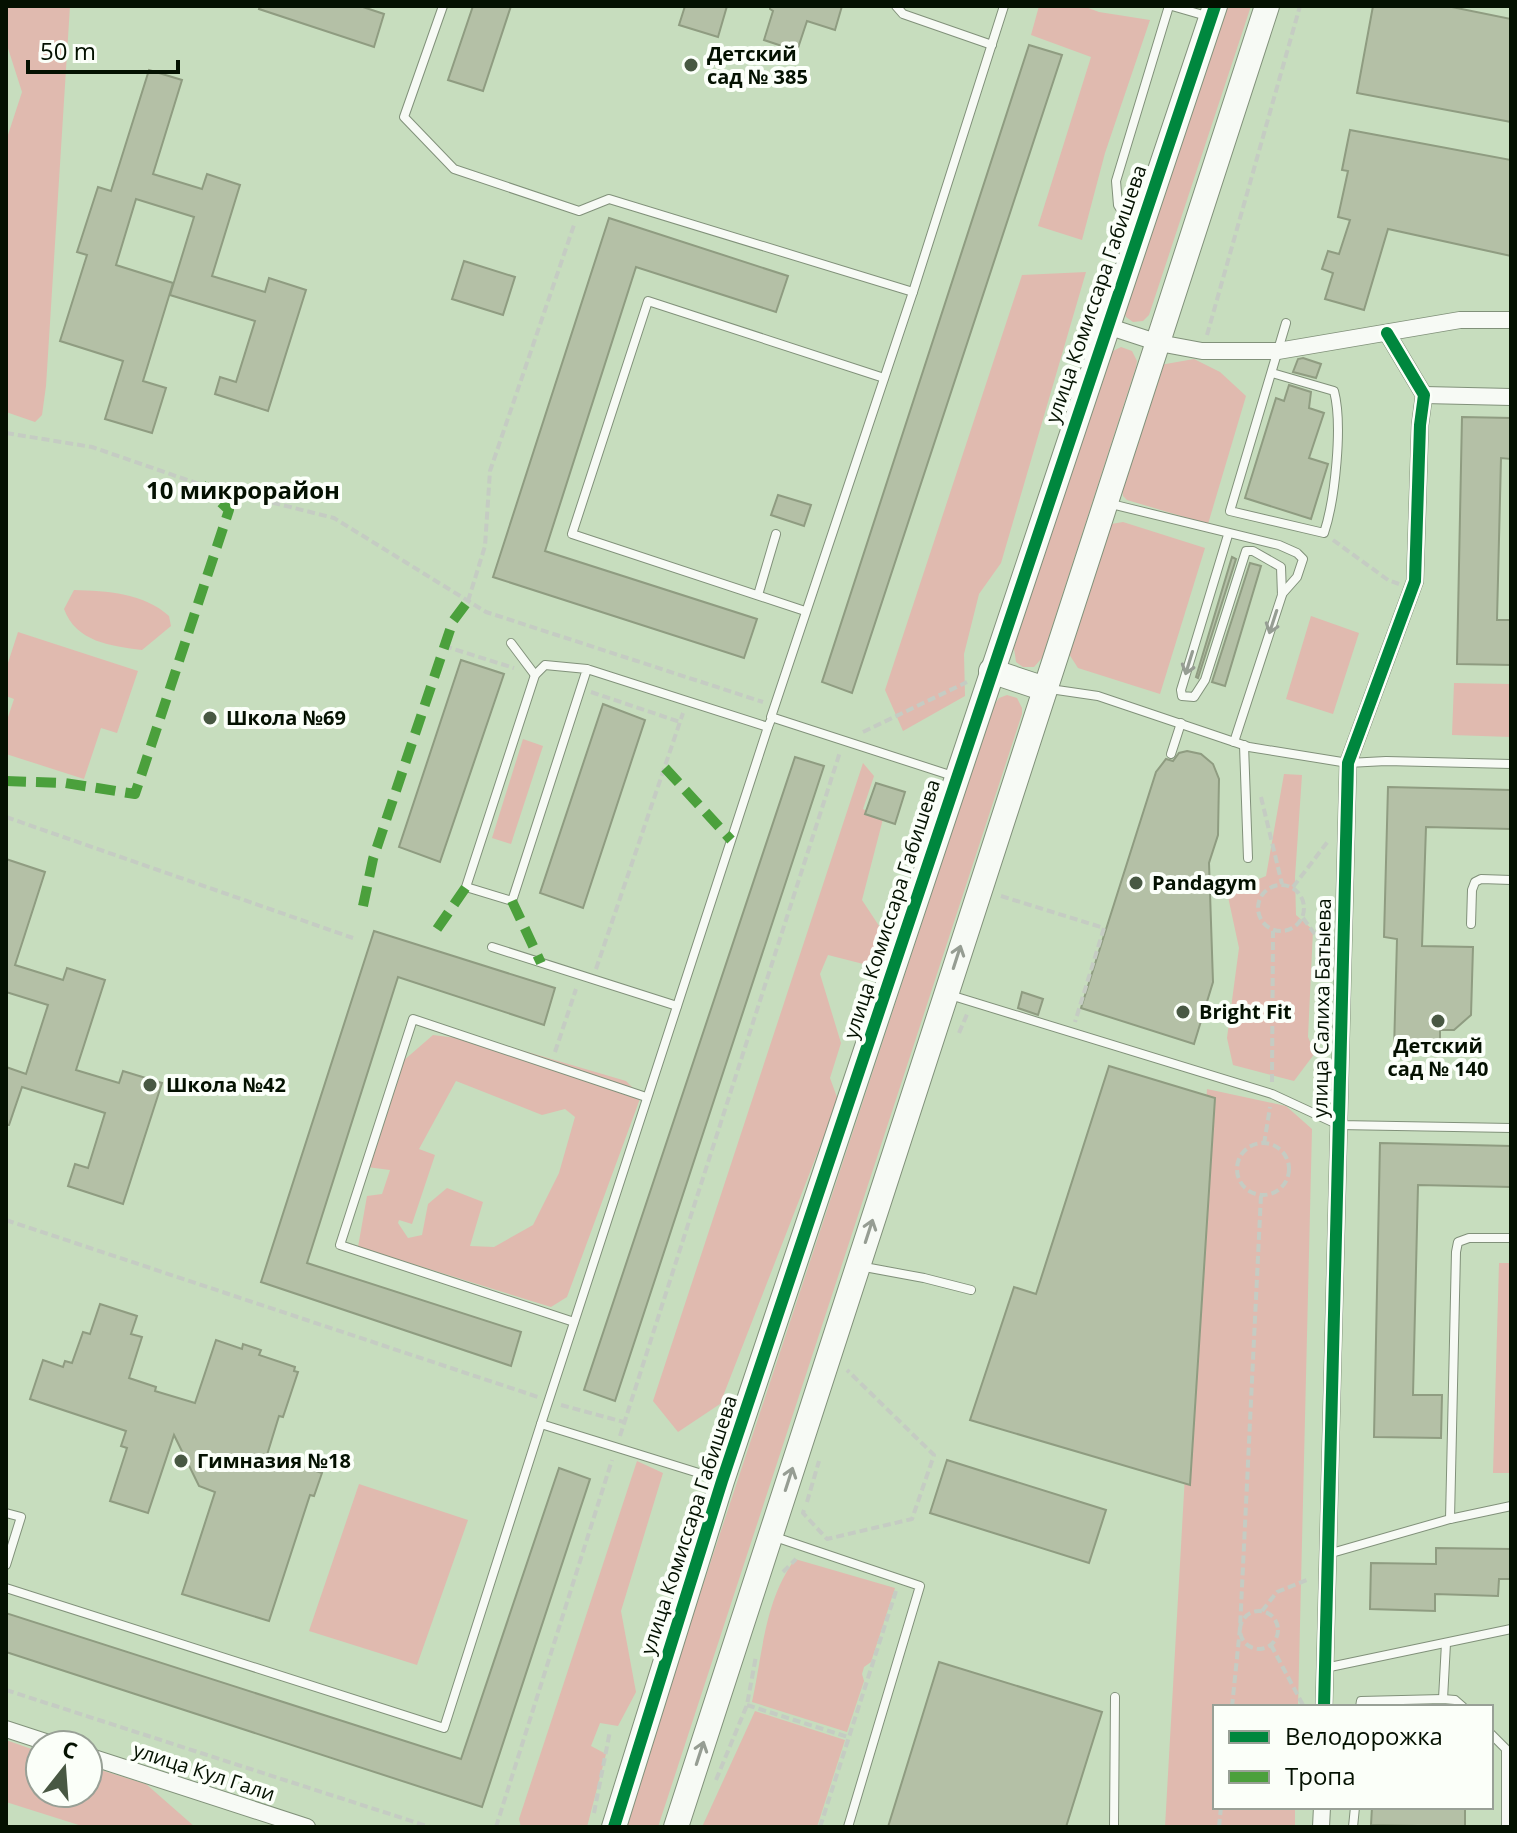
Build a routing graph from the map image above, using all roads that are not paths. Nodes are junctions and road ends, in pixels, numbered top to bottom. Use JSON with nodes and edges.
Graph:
{"nodes":[{"id":1,"x":443,"y":6,"type":"edge"},
{"id":2,"x":896,"y":6,"type":"edge"},
{"id":3,"x":1004,"y":6,"type":"edge"},
{"id":4,"x":1171,"y":6,"type":"edge"},
{"id":5,"x":1267,"y":6,"type":"edge"},
{"id":6,"x":1213,"y":12,"type":"edge"},
{"id":7,"x":992,"y":45,"type":"junction"},
{"id":8,"x":1137,"y":236,"type":"junction"},
{"id":9,"x":913,"y":292,"type":"junction"},
{"id":10,"x":1511,"y":320,"type":"edge"},
{"id":11,"x":1286,"y":323,"type":"dead end"},
{"id":12,"x":1107,"y":326,"type":"junction"},
{"id":13,"x":1387,"y":333,"type":"junction"},
{"id":14,"x":1159,"y":343,"type":"junction"},
{"id":15,"x":1278,"y":351,"type":"junction"},
{"id":16,"x":1272,"y":373,"type":"junction"},
{"id":17,"x":884,"y":378,"type":"junction"},
{"id":18,"x":1424,"y":395,"type":"junction"},
{"id":19,"x":1511,"y":397,"type":"edge"},
{"id":20,"x":1106,"y":502,"type":"junction"},
{"id":21,"x":776,"y":534,"type":"dead end"},
{"id":22,"x":1228,"y":535,"type":"junction"},
{"id":23,"x":758,"y":595,"type":"junction"},
{"id":24,"x":1282,"y":595,"type":"junction"},
{"id":25,"x":805,"y":611,"type":"junction"},
{"id":26,"x":511,"y":643,"type":"dead end"},
{"id":27,"x":587,"y":669,"type":"junction"},
{"id":28,"x":991,"y":671,"type":"junction"},
{"id":29,"x":535,"y":675,"type":"junction"},
{"id":30,"x":1045,"y":689,"type":"junction"},
{"id":31,"x":771,"y":717,"type":"junction"},
{"id":32,"x":1181,"y":723,"type":"junction"},
{"id":33,"x":768,"y":727,"type":"junction"},
{"id":34,"x":1234,"y":742,"type":"junction"},
{"id":35,"x":1244,"y":745,"type":"junction"},
{"id":36,"x":1171,"y":754,"type":"dead end"},
{"id":37,"x":1348,"y":763,"type":"junction"},
{"id":38,"x":1511,"y":764,"type":"edge"},
{"id":39,"x":956,"y":778,"type":"junction"},
{"id":40,"x":1248,"y":858,"type":"dead end"},
{"id":41,"x":1511,"y":880,"type":"edge"},
{"id":42,"x":1471,"y":924,"type":"dead end"},
{"id":43,"x":492,"y":947,"type":"dead end"},
{"id":44,"x":945,"y":994,"type":"junction"},
{"id":45,"x":677,"y":1006,"type":"junction"},
{"id":46,"x":646,"y":1097,"type":"junction"},
{"id":47,"x":1339,"y":1125,"type":"junction"},
{"id":48,"x":1511,"y":1128,"type":"edge"},
{"id":49,"x":1511,"y":1238,"type":"edge"},
{"id":50,"x":858,"y":1266,"type":"junction"},
{"id":51,"x":971,"y":1290,"type":"dead end"},
{"id":52,"x":574,"y":1322,"type":"junction"},
{"id":53,"x":541,"y":1424,"type":"junction"},
{"id":54,"x":722,"y":1481,"type":"junction"},
{"id":55,"x":1511,"y":1506,"type":"edge"},
{"id":56,"x":6,"y":1513,"type":"edge"},
{"id":57,"x":1450,"y":1519,"type":"junction"},
{"id":58,"x":770,"y":1536,"type":"junction"},
{"id":59,"x":1328,"y":1554,"type":"junction"},
{"id":60,"x":6,"y":1565,"type":"edge"},
{"id":61,"x":6,"y":1588,"type":"edge"},
{"id":62,"x":1511,"y":1629,"type":"edge"},
{"id":63,"x":1446,"y":1643,"type":"junction"},
{"id":64,"x":1325,"y":1668,"type":"junction"},
{"id":65,"x":1115,"y":1697,"type":"dead end"},
{"id":66,"x":1443,"y":1699,"type":"junction"},
{"id":67,"x":1324,"y":1705,"type":"edge"},
{"id":68,"x":1360,"y":1705,"type":"edge"},
{"id":69,"x":1461,"y":1705,"type":"edge"},
{"id":70,"x":1493,"y":1736,"type":"edge"},
{"id":71,"x":104,"y":1761,"type":"edge"},
{"id":72,"x":604,"y":1820,"type":"edge"},
{"id":73,"x":307,"y":1827,"type":"edge"},
{"id":74,"x":676,"y":1827,"type":"edge"},
{"id":75,"x":848,"y":1827,"type":"edge"},
{"id":76,"x":1114,"y":1827,"type":"edge"},
{"id":77,"x":1506,"y":1827,"type":"edge"}],
"edges":[{"from":1,"to":9,"type":"lane"},
{"from":2,"to":7,"type":"lane"},
{"from":3,"to":7,"type":"lane"},
{"from":4,"to":6,"type":"lane"},
{"from":4,"to":8,"type":"lane"},
{"from":5,"to":14,"type":"street"},
{"from":6,"to":8,"type":"street","name":"улица Комиссара Габишева"},
{"from":7,"to":9,"type":"lane"},
{"from":8,"to":12,"type":"street","name":"улица Комиссара Габишева"},
{"from":9,"to":17,"type":"lane"},
{"from":10,"to":13,"type":"street"},
{"from":11,"to":15,"type":"lane"},
{"from":12,"to":14,"type":"street"},
{"from":12,"to":28,"type":"street","name":"улица Комиссара Габишева"},
{"from":13,"to":15,"type":"street"},
{"from":13,"to":18,"type":"street"},
{"from":14,"to":15,"type":"street"},
{"from":14,"to":20,"type":"street"},
{"from":15,"to":16,"type":"lane"},
{"from":16,"to":16,"type":"lane"},
{"from":17,"to":23,"type":"lane"},
{"from":17,"to":25,"type":"lane"},
{"from":18,"to":19,"type":"street"},
{"from":18,"to":37,"type":"street","name":"улица Салиха Батыева"},
{"from":20,"to":22,"type":"lane"},
{"from":20,"to":30,"type":"street"},
{"from":21,"to":23,"type":"lane"},
{"from":22,"to":24,"type":"lane"},
{"from":22,"to":24,"type":"lane","one_way":true},
{"from":23,"to":25,"type":"lane"},
{"from":24,"to":34,"type":"lane","one_way":true},
{"from":25,"to":31,"type":"lane"},
{"from":26,"to":29,"type":"lane"},
{"from":27,"to":29,"type":"lane"},
{"from":27,"to":29,"type":"lane"},
{"from":27,"to":33,"type":"lane"},
{"from":28,"to":30,"type":"street"},
{"from":28,"to":39,"type":"street","name":"улица Комиссара Габишева"},
{"from":30,"to":32,"type":"lane"},
{"from":44,"to":30,"type":"street","one_way":true},
{"from":31,"to":33,"type":"lane"},
{"from":31,"to":39,"type":"lane"},
{"from":32,"to":34,"type":"lane"},
{"from":32,"to":36,"type":"lane"},
{"from":33,"to":45,"type":"lane"},
{"from":34,"to":35,"type":"lane"},
{"from":35,"to":37,"type":"lane"},
{"from":35,"to":40,"type":"lane"},
{"from":37,"to":38,"type":"lane"},
{"from":37,"to":47,"type":"street","name":"улица Салиха Батыева"},
{"from":39,"to":54,"type":"street","name":"улица Комиссара Габишева"},
{"from":41,"to":42,"type":"lane"},
{"from":43,"to":45,"type":"lane"},
{"from":44,"to":47,"type":"lane"},
{"from":50,"to":44,"type":"street","one_way":true},
{"from":45,"to":46,"type":"lane"},
{"from":46,"to":52,"type":"lane"},
{"from":46,"to":52,"type":"lane"},
{"from":47,"to":48,"type":"lane"},
{"from":47,"to":59,"type":"street","name":"улица Салиха Батыева"},
{"from":49,"to":57,"type":"lane"},
{"from":50,"to":51,"type":"lane"},
{"from":58,"to":50,"type":"street","one_way":true},
{"from":52,"to":53,"type":"lane"},
{"from":53,"to":54,"type":"lane"},
{"from":53,"to":61,"type":"lane"},
{"from":54,"to":72,"type":"street","name":"улица Комиссара Габишева"},
{"from":55,"to":57,"type":"lane"},
{"from":56,"to":60,"type":"lane"},
{"from":57,"to":59,"type":"lane"},
{"from":74,"to":58,"type":"street","one_way":true},
{"from":58,"to":75,"type":"lane"},
{"from":59,"to":64,"type":"street","name":"улица Салиха Батыева"},
{"from":62,"to":63,"type":"lane"},
{"from":63,"to":64,"type":"lane"},
{"from":63,"to":66,"type":"lane"},
{"from":64,"to":67,"type":"street","name":"улица Салиха Батыева"},
{"from":65,"to":76,"type":"lane"},
{"from":66,"to":68,"type":"lane"},
{"from":66,"to":69,"type":"lane"},
{"from":70,"to":77,"type":"lane"},
{"from":71,"to":73,"type":"street","name":"улица Кул Гали"}]}
